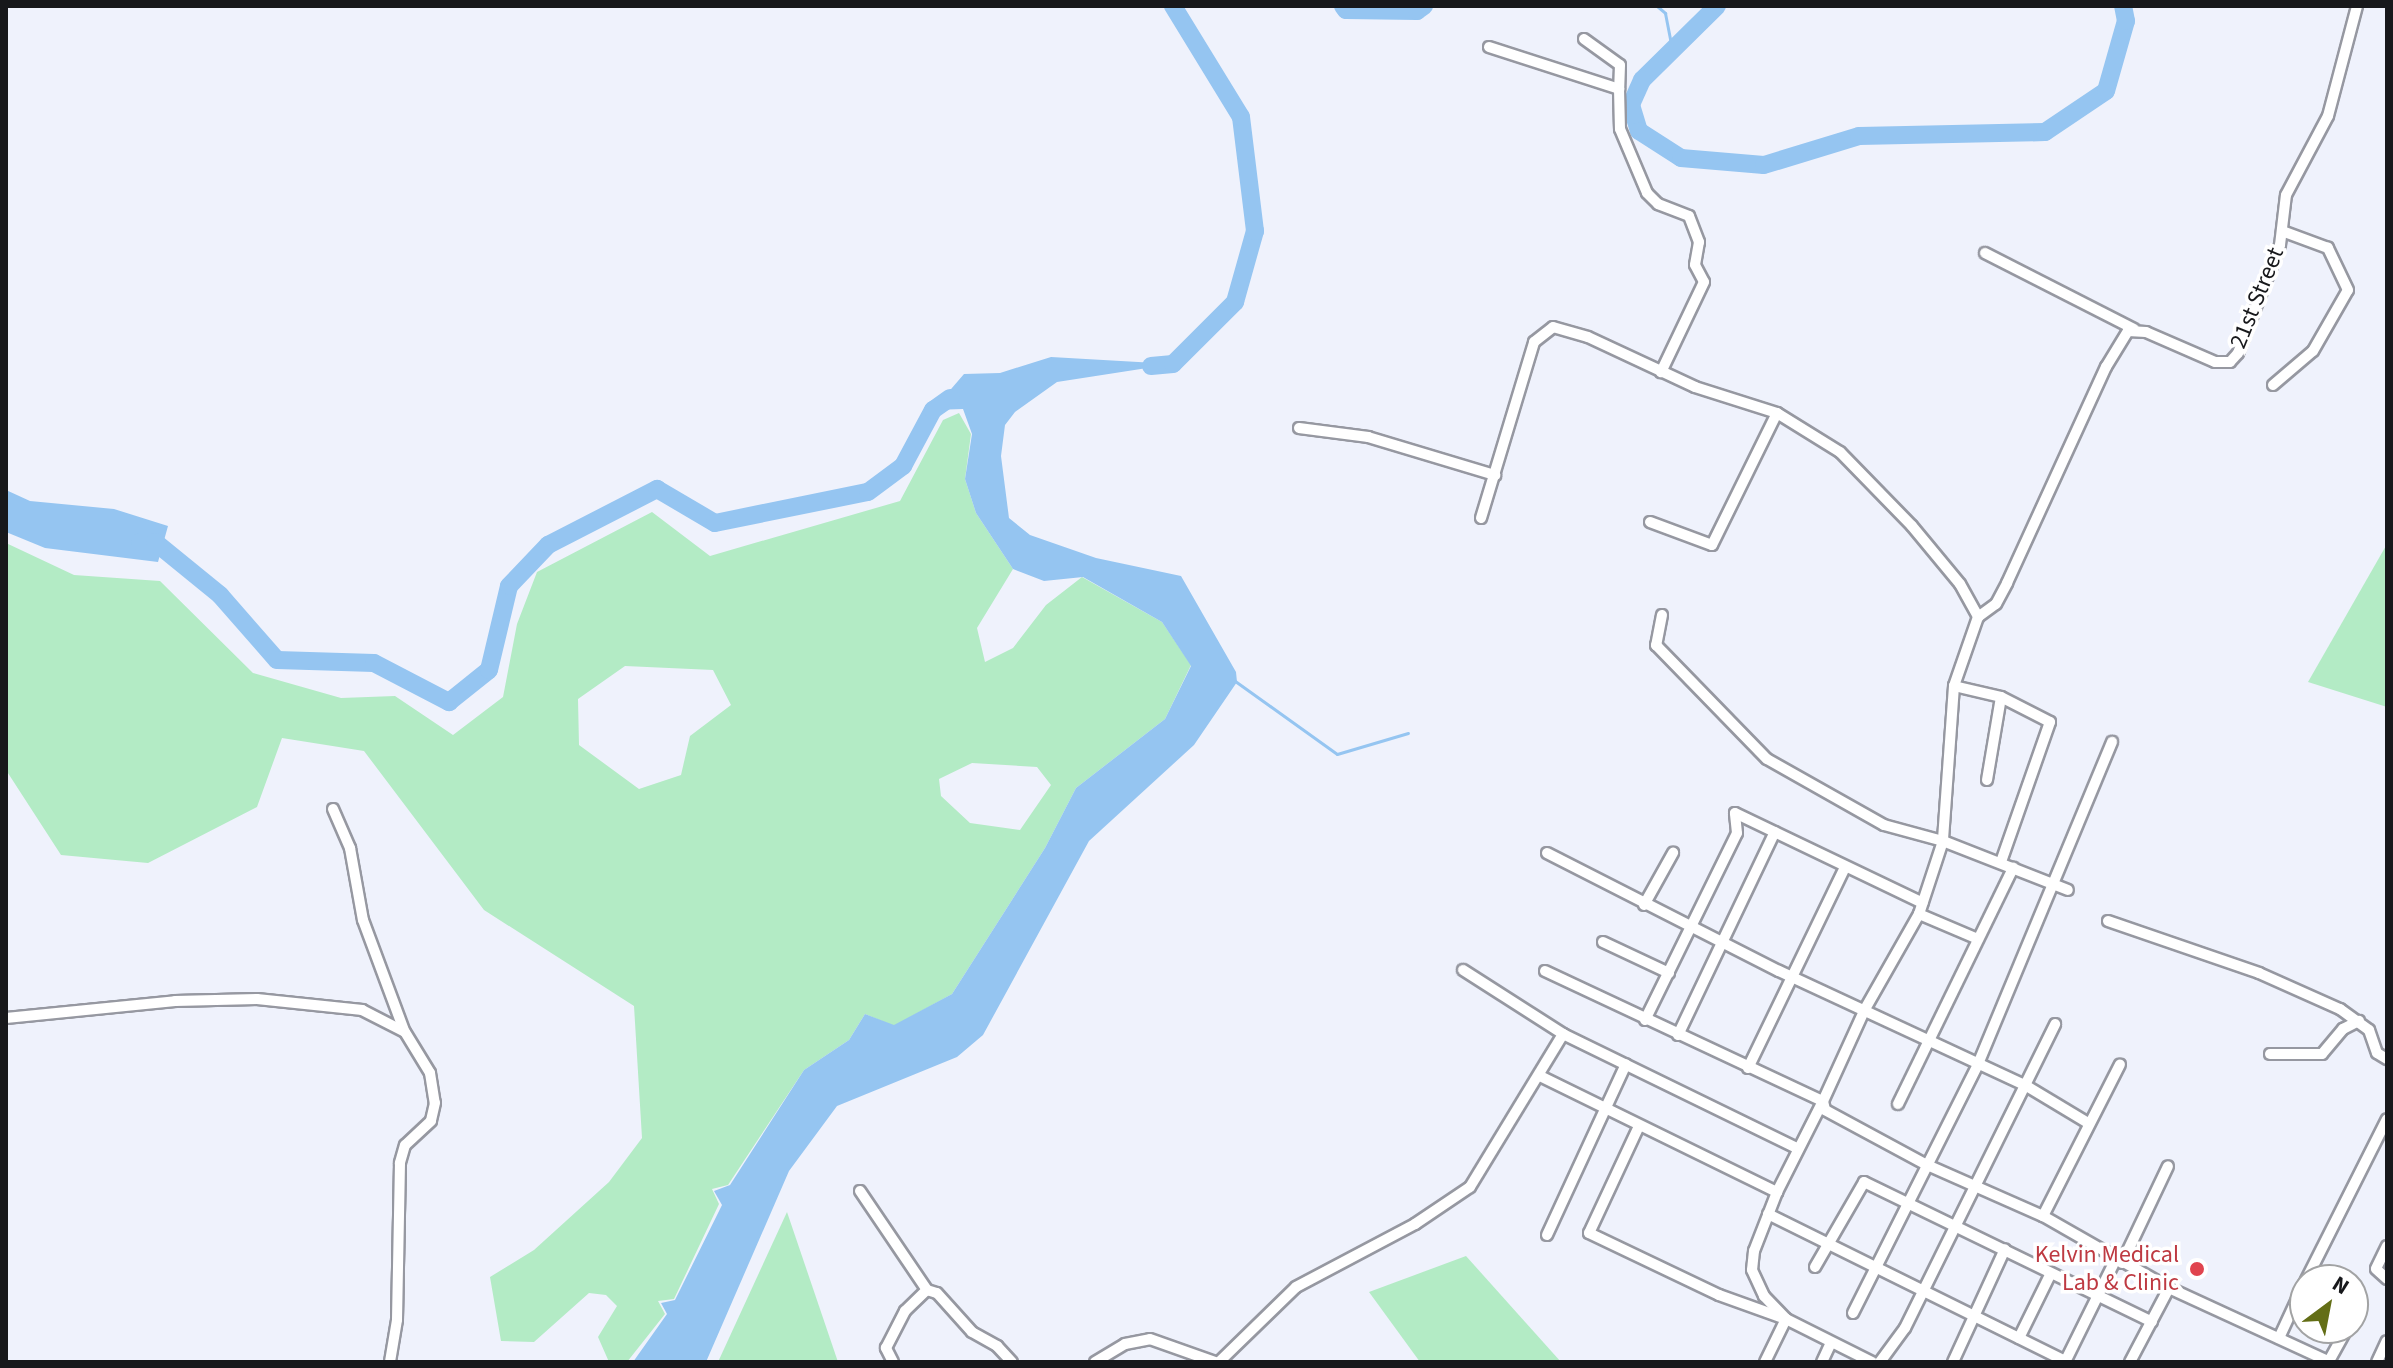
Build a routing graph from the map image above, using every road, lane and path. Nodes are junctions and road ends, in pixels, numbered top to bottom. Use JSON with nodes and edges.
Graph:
{"nodes":[{"id":1,"x":2357,"y":6,"type":"edge"},
{"id":2,"x":1584,"y":39,"type":"dead end"},
{"id":3,"x":1489,"y":47,"type":"dead end"},
{"id":4,"x":1619,"y":89,"type":"junction"},
{"id":5,"x":2282,"y":231,"type":"junction"},
{"id":6,"x":1985,"y":253,"type":"dead end"},
{"id":7,"x":2134,"y":329,"type":"junction"},
{"id":8,"x":1661,"y":372,"type":"junction"},
{"id":9,"x":2273,"y":385,"type":"dead end"},
{"id":10,"x":1777,"y":413,"type":"junction"},
{"id":11,"x":1299,"y":428,"type":"dead end"},
{"id":12,"x":1495,"y":475,"type":"junction"},
{"id":13,"x":1481,"y":518,"type":"dead end"},
{"id":14,"x":1650,"y":522,"type":"dead end"},
{"id":15,"x":1662,"y":615,"type":"dead end"},
{"id":16,"x":1978,"y":617,"type":"junction"},
{"id":17,"x":1954,"y":686,"type":"junction"},
{"id":18,"x":2001,"y":697,"type":"junction"},
{"id":19,"x":2112,"y":742,"type":"dead end"},
{"id":20,"x":1987,"y":780,"type":"dead end"},
{"id":21,"x":333,"y":809,"type":"dead end"},
{"id":22,"x":1775,"y":832,"type":"junction"},
{"id":23,"x":1943,"y":841,"type":"junction"},
{"id":24,"x":1547,"y":853,"type":"dead end"},
{"id":25,"x":1673,"y":853,"type":"dead end"},
{"id":26,"x":2001,"y":862,"type":"junction"},
{"id":27,"x":1845,"y":867,"type":"junction"},
{"id":28,"x":2013,"y":868,"type":"junction"},
{"id":29,"x":2053,"y":884,"type":"junction"},
{"id":30,"x":2068,"y":890,"type":"dead end"},
{"id":31,"x":1644,"y":905,"type":"junction"},
{"id":32,"x":1921,"y":908,"type":"junction"},
{"id":33,"x":2108,"y":921,"type":"dead end"},
{"id":34,"x":1690,"y":928,"type":"junction"},
{"id":35,"x":1978,"y":939,"type":"junction"},
{"id":36,"x":1603,"y":942,"type":"dead end"},
{"id":37,"x":1721,"y":943,"type":"junction"},
{"id":38,"x":1463,"y":970,"type":"dead end"},
{"id":39,"x":1545,"y":971,"type":"dead end"},
{"id":40,"x":1669,"y":973,"type":"junction"},
{"id":41,"x":1793,"y":977,"type":"junction"},
{"id":42,"x":1865,"y":1009,"type":"junction"},
{"id":43,"x":6,"y":1018,"type":"edge"},
{"id":44,"x":1645,"y":1020,"type":"junction"},
{"id":45,"x":2359,"y":1021,"type":"junction"},
{"id":46,"x":2055,"y":1024,"type":"dead end"},
{"id":47,"x":405,"y":1032,"type":"junction"},
{"id":48,"x":1563,"y":1034,"type":"junction"},
{"id":49,"x":1678,"y":1035,"type":"junction"},
{"id":50,"x":1929,"y":1039,"type":"junction"},
{"id":51,"x":2270,"y":1054,"type":"dead end"},
{"id":52,"x":2387,"y":1059,"type":"edge"},
{"id":53,"x":1626,"y":1064,"type":"junction"},
{"id":54,"x":1978,"y":1064,"type":"junction"},
{"id":55,"x":2120,"y":1064,"type":"dead end"},
{"id":56,"x":1748,"y":1068,"type":"junction"},
{"id":57,"x":1542,"y":1077,"type":"junction"},
{"id":58,"x":2025,"y":1085,"type":"junction"},
{"id":59,"x":1823,"y":1101,"type":"junction"},
{"id":60,"x":1898,"y":1104,"type":"dead end"},
{"id":61,"x":1605,"y":1109,"type":"junction"},
{"id":62,"x":2387,"y":1119,"type":"edge"},
{"id":63,"x":2088,"y":1123,"type":"junction"},
{"id":64,"x":1639,"y":1126,"type":"junction"},
{"id":65,"x":1797,"y":1148,"type":"junction"},
{"id":66,"x":1925,"y":1164,"type":"junction"},
{"id":67,"x":2168,"y":1166,"type":"dead end"},
{"id":68,"x":1975,"y":1185,"type":"junction"},
{"id":69,"x":860,"y":1191,"type":"dead end"},
{"id":70,"x":1777,"y":1192,"type":"junction"},
{"id":71,"x":1907,"y":1203,"type":"junction"},
{"id":72,"x":1768,"y":1214,"type":"junction"},
{"id":73,"x":2043,"y":1216,"type":"junction"},
{"id":74,"x":1955,"y":1225,"type":"junction"},
{"id":75,"x":1547,"y":1235,"type":"dead end"},
{"id":76,"x":1828,"y":1244,"type":"junction"},
{"id":77,"x":2387,"y":1246,"type":"edge"},
{"id":78,"x":2005,"y":1249,"type":"junction"},
{"id":79,"x":2119,"y":1261,"type":"junction"},
{"id":80,"x":2314,"y":1264,"type":"edge"},
{"id":81,"x":1815,"y":1267,"type":"dead end"},
{"id":82,"x":1876,"y":1267,"type":"junction"},
{"id":83,"x":2051,"y":1273,"type":"junction"},
{"id":84,"x":2387,"y":1279,"type":"edge"},
{"id":85,"x":2169,"y":1288,"type":"junction"},
{"id":86,"x":927,"y":1290,"type":"junction"},
{"id":87,"x":1923,"y":1290,"type":"junction"},
{"id":88,"x":2098,"y":1295,"type":"junction"},
{"id":89,"x":1853,"y":1313,"type":"dead end"},
{"id":90,"x":1974,"y":1316,"type":"junction"},
{"id":91,"x":2289,"y":1317,"type":"edge"},
{"id":92,"x":1786,"y":1319,"type":"junction"},
{"id":93,"x":2152,"y":1322,"type":"junction"},
{"id":94,"x":2019,"y":1338,"type":"junction"},
{"id":95,"x":2279,"y":1338,"type":"junction"},
{"id":96,"x":2387,"y":1341,"type":"edge"},
{"id":97,"x":1831,"y":1343,"type":"junction"},
{"id":98,"x":2339,"y":1344,"type":"edge"},
{"id":99,"x":390,"y":1362,"type":"edge"},
{"id":100,"x":893,"y":1362,"type":"edge"},
{"id":101,"x":1012,"y":1362,"type":"edge"},
{"id":102,"x":1095,"y":1362,"type":"edge"},
{"id":103,"x":1217,"y":1362,"type":"edge"},
{"id":104,"x":1765,"y":1362,"type":"edge"},
{"id":105,"x":1822,"y":1362,"type":"edge"},
{"id":106,"x":1872,"y":1362,"type":"edge"},
{"id":107,"x":1880,"y":1362,"type":"edge"},
{"id":108,"x":1953,"y":1362,"type":"edge"},
{"id":109,"x":2065,"y":1362,"type":"edge"},
{"id":110,"x":2130,"y":1362,"type":"edge"},
{"id":111,"x":2330,"y":1362,"type":"edge"},
{"id":112,"x":2377,"y":1362,"type":"edge"}],
"edges":[{"from":1,"to":5,"type":"street","name":"21st Street"},
{"from":2,"to":4,"type":"street"},
{"from":3,"to":4,"type":"street"},
{"from":4,"to":8,"type":"street"},
{"from":5,"to":7,"type":"street","name":"21st Street"},
{"from":5,"to":9,"type":"street"},
{"from":6,"to":7,"type":"street"},
{"from":7,"to":16,"type":"street"},
{"from":8,"to":10,"type":"street"},
{"from":8,"to":12,"type":"street"},
{"from":10,"to":14,"type":"street"},
{"from":10,"to":16,"type":"street"},
{"from":11,"to":12,"type":"street"},
{"from":12,"to":13,"type":"street"},
{"from":15,"to":23,"type":"street"},
{"from":16,"to":17,"type":"street"},
{"from":17,"to":18,"type":"street"},
{"from":17,"to":23,"type":"street"},
{"from":18,"to":20,"type":"street"},
{"from":18,"to":26,"type":"street"},
{"from":19,"to":29,"type":"street"},
{"from":21,"to":47,"type":"street"},
{"from":22,"to":27,"type":"street"},
{"from":22,"to":34,"type":"street"},
{"from":22,"to":37,"type":"street"},
{"from":23,"to":26,"type":"street"},
{"from":23,"to":32,"type":"street"},
{"from":24,"to":31,"type":"street"},
{"from":25,"to":31,"type":"street"},
{"from":26,"to":28,"type":"street"},
{"from":27,"to":32,"type":"street"},
{"from":27,"to":41,"type":"street"},
{"from":28,"to":29,"type":"street"},
{"from":28,"to":35,"type":"street"},
{"from":29,"to":30,"type":"street"},
{"from":29,"to":54,"type":"street"},
{"from":31,"to":34,"type":"street"},
{"from":32,"to":35,"type":"street"},
{"from":32,"to":42,"type":"street"},
{"from":33,"to":45,"type":"street"},
{"from":34,"to":37,"type":"street"},
{"from":34,"to":40,"type":"street"},
{"from":35,"to":50,"type":"street"},
{"from":36,"to":40,"type":"street"},
{"from":37,"to":41,"type":"street"},
{"from":37,"to":49,"type":"street"},
{"from":38,"to":48,"type":"street"},
{"from":39,"to":44,"type":"street"},
{"from":40,"to":44,"type":"street"},
{"from":41,"to":42,"type":"street"},
{"from":41,"to":56,"type":"street"},
{"from":42,"to":50,"type":"street"},
{"from":42,"to":59,"type":"street"},
{"from":43,"to":47,"type":"street"},
{"from":44,"to":49,"type":"street"},
{"from":45,"to":51,"type":"street"},
{"from":45,"to":52,"type":"street"},
{"from":46,"to":58,"type":"street"},
{"from":47,"to":99,"type":"street"},
{"from":48,"to":53,"type":"street"},
{"from":48,"to":57,"type":"street"},
{"from":49,"to":56,"type":"street"},
{"from":50,"to":54,"type":"street"},
{"from":50,"to":60,"type":"street"},
{"from":53,"to":61,"type":"street"},
{"from":53,"to":65,"type":"street"},
{"from":54,"to":58,"type":"street"},
{"from":54,"to":66,"type":"street"},
{"from":55,"to":63,"type":"street"},
{"from":56,"to":59,"type":"street"},
{"from":57,"to":61,"type":"street"},
{"from":57,"to":103,"type":"street"},
{"from":58,"to":63,"type":"street"},
{"from":58,"to":68,"type":"street"},
{"from":59,"to":65,"type":"street"},
{"from":59,"to":66,"type":"street"},
{"from":61,"to":64,"type":"street"},
{"from":61,"to":75,"type":"street"},
{"from":62,"to":80,"type":"street"},
{"from":63,"to":73,"type":"street"},
{"from":64,"to":70,"type":"street"},
{"from":64,"to":92,"type":"street"},
{"from":65,"to":70,"type":"street"},
{"from":66,"to":68,"type":"street"},
{"from":66,"to":71,"type":"street"},
{"from":67,"to":79,"type":"street"},
{"from":68,"to":73,"type":"street"},
{"from":68,"to":74,"type":"street"},
{"from":69,"to":86,"type":"street"},
{"from":70,"to":72,"type":"street"},
{"from":71,"to":74,"type":"street"},
{"from":71,"to":76,"type":"street"},
{"from":71,"to":82,"type":"street"},
{"from":72,"to":76,"type":"street"},
{"from":72,"to":92,"type":"street"},
{"from":73,"to":79,"type":"street"},
{"from":74,"to":78,"type":"street"},
{"from":74,"to":87,"type":"street"},
{"from":76,"to":81,"type":"street"},
{"from":76,"to":82,"type":"street"},
{"from":77,"to":84,"type":"street"},
{"from":78,"to":83,"type":"street"},
{"from":78,"to":90,"type":"street"},
{"from":79,"to":85,"type":"street"},
{"from":79,"to":88,"type":"street"},
{"from":82,"to":87,"type":"street"},
{"from":82,"to":89,"type":"street"},
{"from":83,"to":88,"type":"street"},
{"from":83,"to":94,"type":"street"},
{"from":85,"to":93,"type":"street"},
{"from":85,"to":95,"type":"street"},
{"from":86,"to":100,"type":"street"},
{"from":86,"to":101,"type":"street"},
{"from":87,"to":90,"type":"street"},
{"from":87,"to":107,"type":"street"},
{"from":88,"to":93,"type":"street"},
{"from":88,"to":109,"type":"street"},
{"from":90,"to":94,"type":"street"},
{"from":90,"to":108,"type":"street"},
{"from":91,"to":95,"type":"street"},
{"from":92,"to":97,"type":"street"},
{"from":92,"to":104,"type":"street"},
{"from":93,"to":110,"type":"street"},
{"from":94,"to":109,"type":"street"},
{"from":95,"to":111,"type":"street"},
{"from":96,"to":112,"type":"street"},
{"from":97,"to":105,"type":"street"},
{"from":97,"to":106,"type":"street"},
{"from":98,"to":111,"type":"street"},
{"from":102,"to":103,"type":"street"}]}
